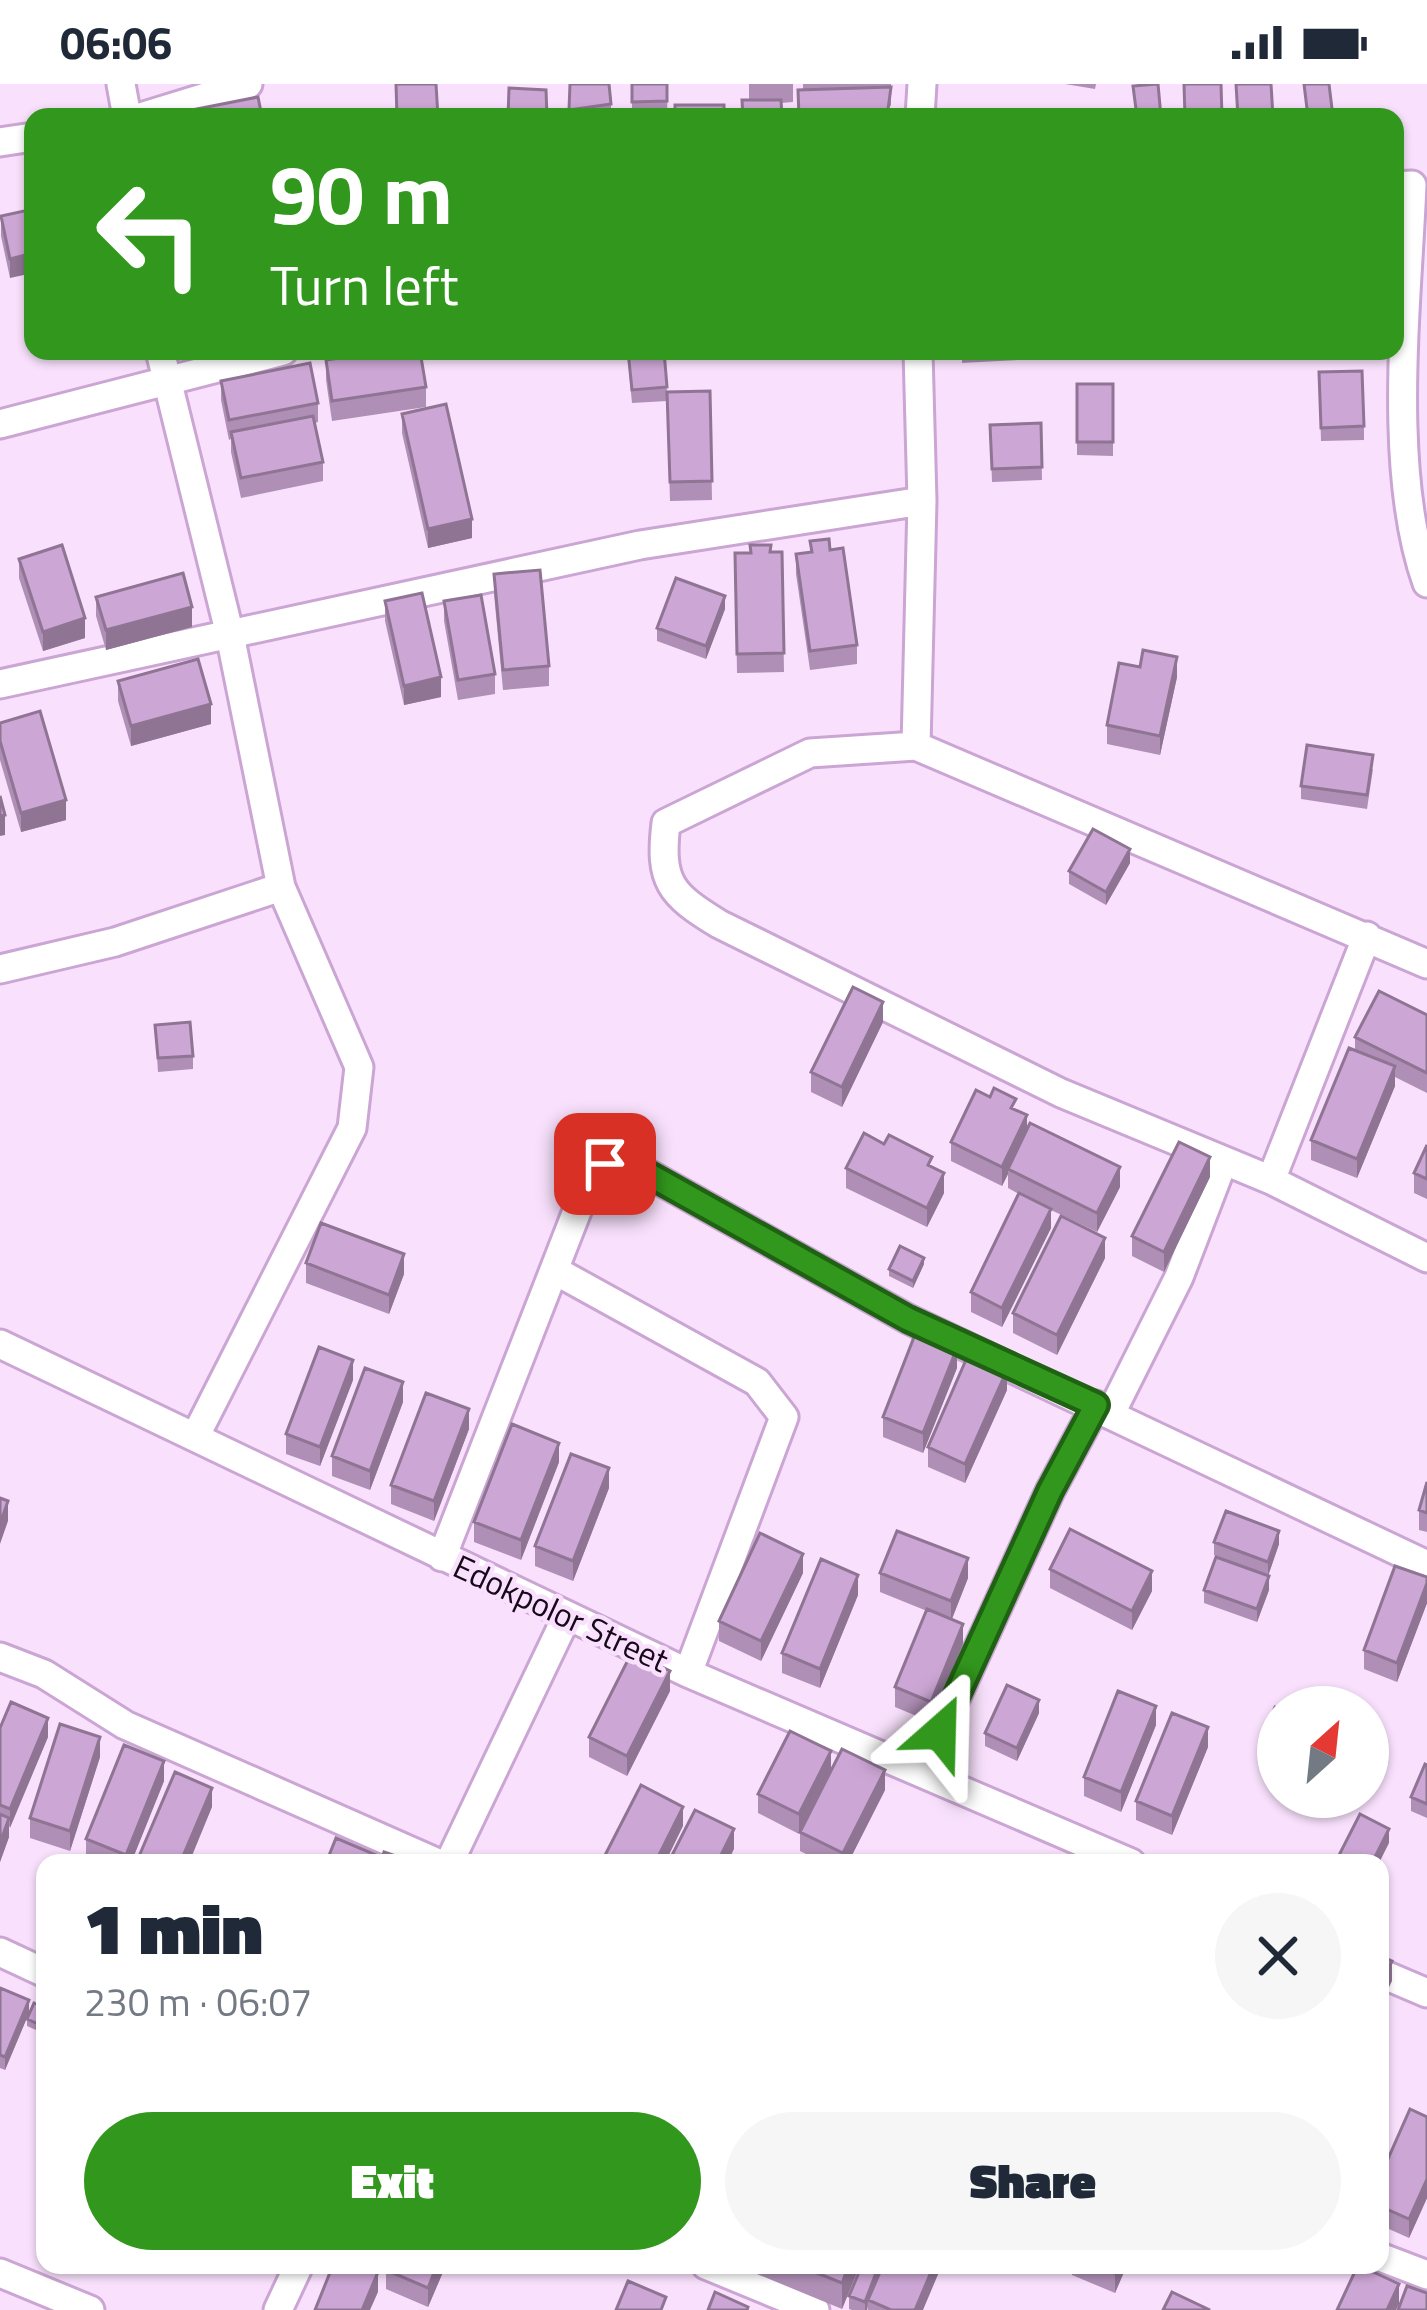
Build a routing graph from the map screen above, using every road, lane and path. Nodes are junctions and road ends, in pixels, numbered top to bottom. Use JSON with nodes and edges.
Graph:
{"nodes":[{"id":1,"x":248,"y":84,"type":"edge"},
{"id":2,"x":170,"y":108,"type":"edge"},
{"id":3,"x":1411,"y":185,"type":"edge"},
{"id":4,"x":161,"y":360,"type":"edge"},
{"id":5,"x":248,"y":360,"type":"edge"},
{"id":6,"x":919,"y":360,"type":"edge"},
{"id":7,"x":164,"y":381,"type":"junction"},
{"id":8,"x":0,"y":424,"type":"edge"},
{"id":9,"x":922,"y":501,"type":"junction"},
{"id":10,"x":1427,"y":583,"type":"edge"},
{"id":11,"x":230,"y":634,"type":"junction"},
{"id":12,"x":0,"y":685,"type":"edge"},
{"id":13,"x":916,"y":746,"type":"junction"},
{"id":14,"x":281,"y":887,"type":"junction"},
{"id":15,"x":1367,"y":936,"type":"junction"},
{"id":16,"x":1427,"y":964,"type":"edge"},
{"id":17,"x":0,"y":969,"type":"edge"},
{"id":18,"x":1222,"y":1162,"type":"junction"},
{"id":19,"x":1271,"y":1180,"type":"junction"},
{"id":20,"x":1427,"y":1258,"type":"edge"},
{"id":21,"x":554,"y":1270,"type":"junction"},
{"id":22,"x":0,"y":1344,"type":"edge"},
{"id":23,"x":1104,"y":1409,"type":"junction"},
{"id":24,"x":195,"y":1437,"type":"junction"},
{"id":25,"x":442,"y":1557,"type":"junction"},
{"id":26,"x":1427,"y":1565,"type":"edge"},
{"id":27,"x":567,"y":1616,"type":"junction"},
{"id":28,"x":0,"y":1657,"type":"edge"},
{"id":29,"x":688,"y":1673,"type":"junction"},
{"id":30,"x":922,"y":1772,"type":"junction"},
{"id":31,"x":418,"y":1854,"type":"edge"},
{"id":32,"x":453,"y":1854,"type":"edge"},
{"id":33,"x":1110,"y":1854,"type":"edge"},
{"id":34,"x":0,"y":1952,"type":"edge"},
{"id":35,"x":36,"y":1969,"type":"edge"},
{"id":36,"x":1389,"y":1975,"type":"edge"},
{"id":37,"x":1425,"y":1987,"type":"edge"},
{"id":38,"x":1389,"y":2260,"type":"edge"},
{"id":39,"x":0,"y":2273,"type":"edge"},
{"id":40,"x":295,"y":2274,"type":"edge"},
{"id":41,"x":728,"y":2274,"type":"edge"},
{"id":42,"x":1427,"y":2275,"type":"edge"},
{"id":43,"x":90,"y":2310,"type":"edge"},
{"id":44,"x":278,"y":2310,"type":"edge"},
{"id":45,"x":815,"y":2310,"type":"edge"}],
"edges":[{"from":1,"to":2,"type":"street"},
{"from":3,"to":10,"type":"street"},
{"from":4,"to":7,"type":"street"},
{"from":5,"to":7,"type":"street"},
{"from":6,"to":9,"type":"street"},
{"from":7,"to":8,"type":"street"},
{"from":7,"to":11,"type":"street"},
{"from":9,"to":11,"type":"street"},
{"from":9,"to":13,"type":"street"},
{"from":11,"to":12,"type":"street"},
{"from":11,"to":14,"type":"street"},
{"from":13,"to":15,"type":"street"},
{"from":13,"to":18,"type":"street"},
{"from":14,"to":17,"type":"street"},
{"from":14,"to":24,"type":"street"},
{"from":15,"to":16,"type":"street"},
{"from":15,"to":19,"type":"street"},
{"from":18,"to":19,"type":"street"},
{"from":18,"to":23,"type":"street"},
{"from":19,"to":20,"type":"street"},
{"from":21,"to":23,"type":"street"},
{"from":21,"to":25,"type":"street"},
{"from":21,"to":29,"type":"street"},
{"from":22,"to":24,"type":"street","name":"Edokpolor Street"},
{"from":23,"to":26,"type":"street"},
{"from":23,"to":30,"type":"street"},
{"from":24,"to":25,"type":"street","name":"Edokpolor Street"},
{"from":25,"to":27,"type":"street","name":"Edokpolor Street"},
{"from":27,"to":29,"type":"street","name":"Edokpolor Street"},
{"from":27,"to":32,"type":"street"},
{"from":28,"to":31,"type":"street"},
{"from":29,"to":30,"type":"street","name":"Edokpolor Street"},
{"from":30,"to":33,"type":"street","name":"Edokpolor Street"},
{"from":34,"to":35,"type":"street"},
{"from":36,"to":37,"type":"street"},
{"from":38,"to":42,"type":"street"},
{"from":39,"to":43,"type":"street"},
{"from":40,"to":44,"type":"street"},
{"from":41,"to":45,"type":"street"}]}
